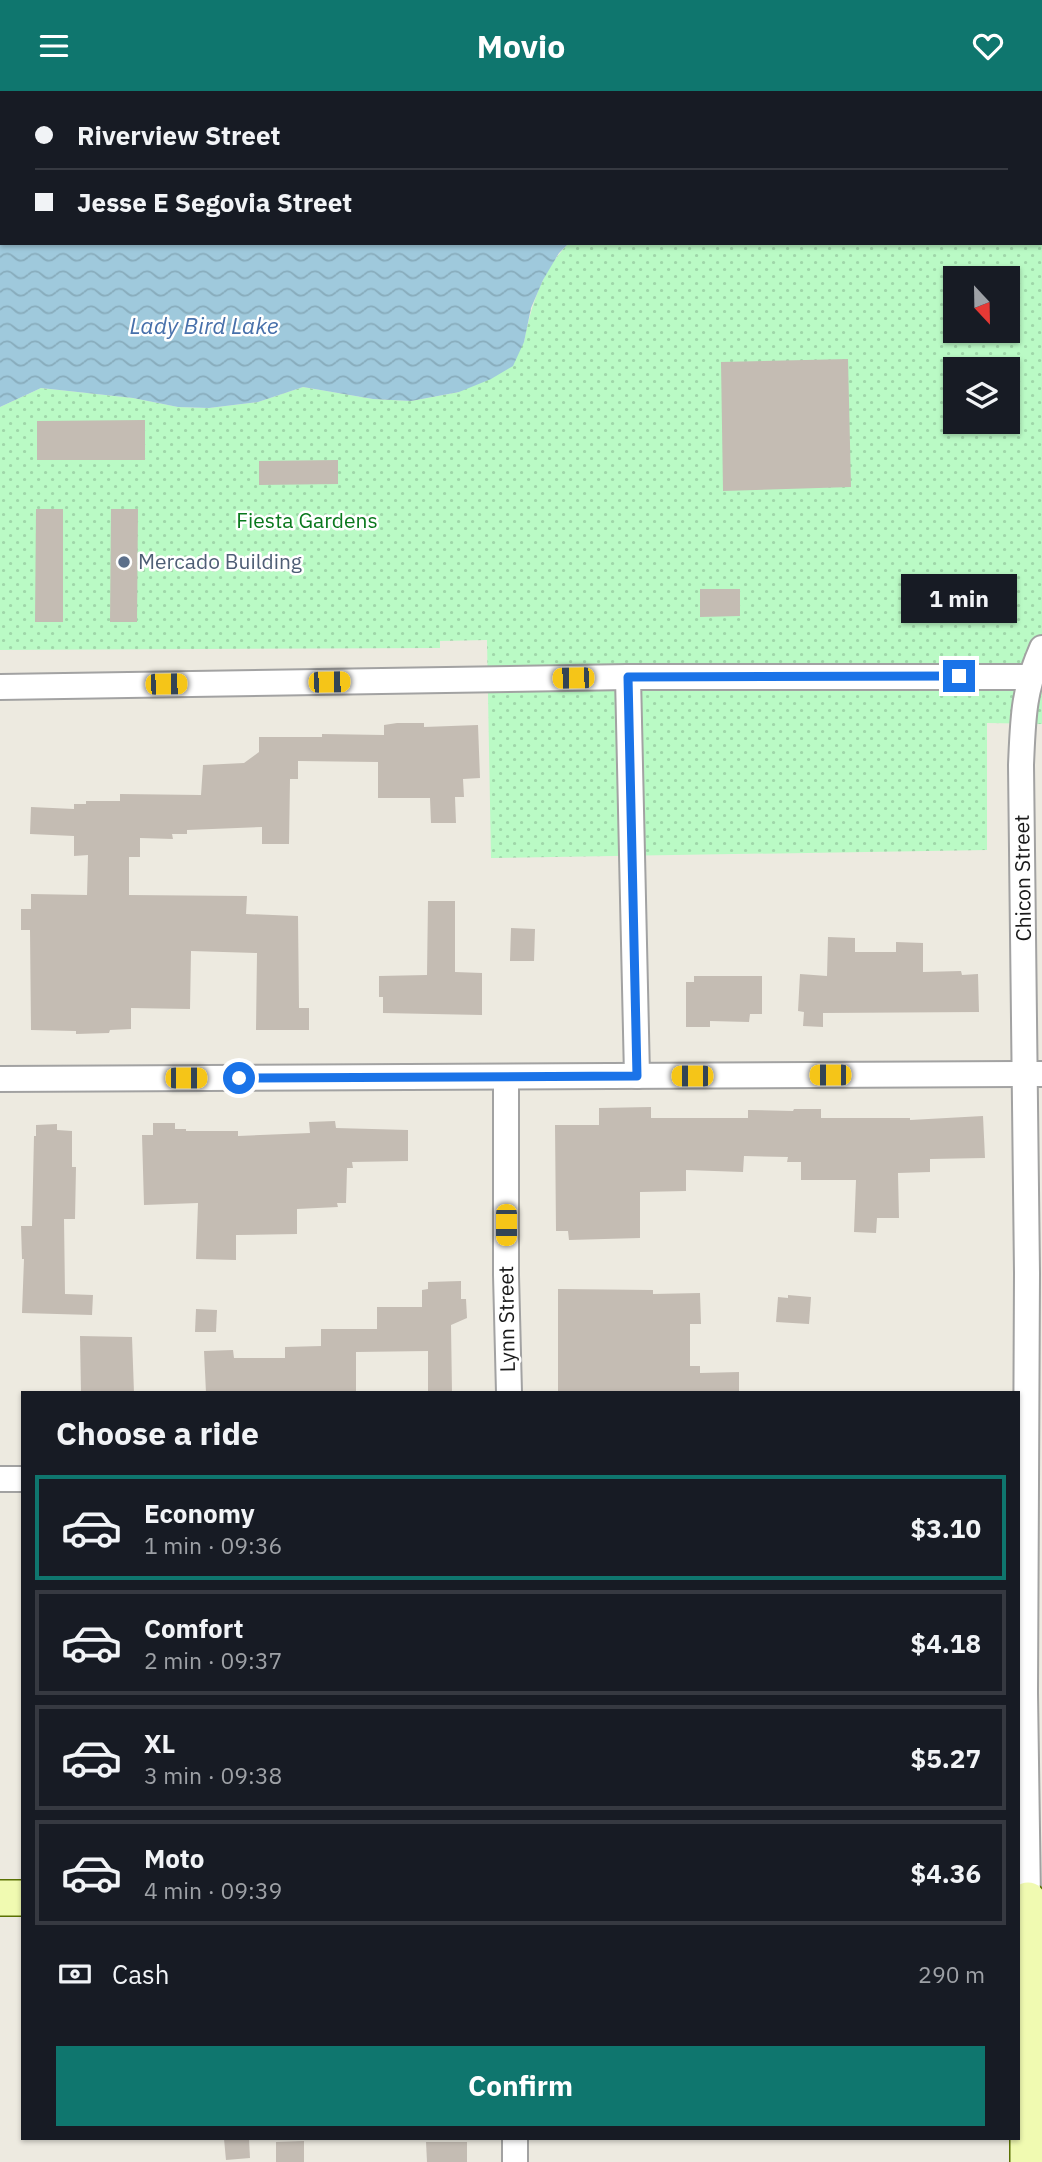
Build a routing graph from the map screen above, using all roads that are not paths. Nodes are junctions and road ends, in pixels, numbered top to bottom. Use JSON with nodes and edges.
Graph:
{"nodes":[{"id":1,"x":1042,"y":648,"type":"edge"},
{"id":2,"x":628,"y":677,"type":"junction"},
{"id":3,"x":1030,"y":677,"type":"junction"},
{"id":4,"x":0,"y":687,"type":"edge"},
{"id":5,"x":1034,"y":1074,"type":"edge"},
{"id":6,"x":637,"y":1076,"type":"junction"},
{"id":7,"x":506,"y":1077,"type":"junction"},
{"id":8,"x":0,"y":1079,"type":"edge"},
{"id":9,"x":509,"y":1391,"type":"edge"},
{"id":10,"x":0,"y":1479,"type":"edge"},
{"id":11,"x":21,"y":1479,"type":"edge"},
{"id":12,"x":1029,"y":1490,"type":"edge"},
{"id":13,"x":0,"y":1898,"type":"edge"},
{"id":14,"x":21,"y":1898,"type":"edge"},
{"id":15,"x":1029,"y":1900,"type":"edge"},
{"id":16,"x":515,"y":2140,"type":"edge"},
{"id":17,"x":515,"y":2162,"type":"edge"},
{"id":18,"x":1028,"y":2162,"type":"edge"}],
"edges":[{"from":1,"to":3,"type":"street","name":"Chicon Street"},
{"from":2,"to":3,"type":"street"},
{"from":2,"to":4,"type":"street"},
{"from":2,"to":6,"type":"street"},
{"from":3,"to":5,"type":"street","name":"Chicon Street"},
{"from":5,"to":6,"type":"street"},
{"from":5,"to":12,"type":"street","name":"Chicon Street"},
{"from":6,"to":7,"type":"street"},
{"from":7,"to":8,"type":"street"},
{"from":7,"to":9,"type":"street","name":"Lynn Street"},
{"from":10,"to":11,"type":"street"},
{"from":12,"to":15,"type":"street","name":"Chicon Street"},
{"from":13,"to":14,"type":"street"},
{"from":15,"to":18,"type":"street","name":"Chicon Street"},
{"from":16,"to":17,"type":"street"}]}
